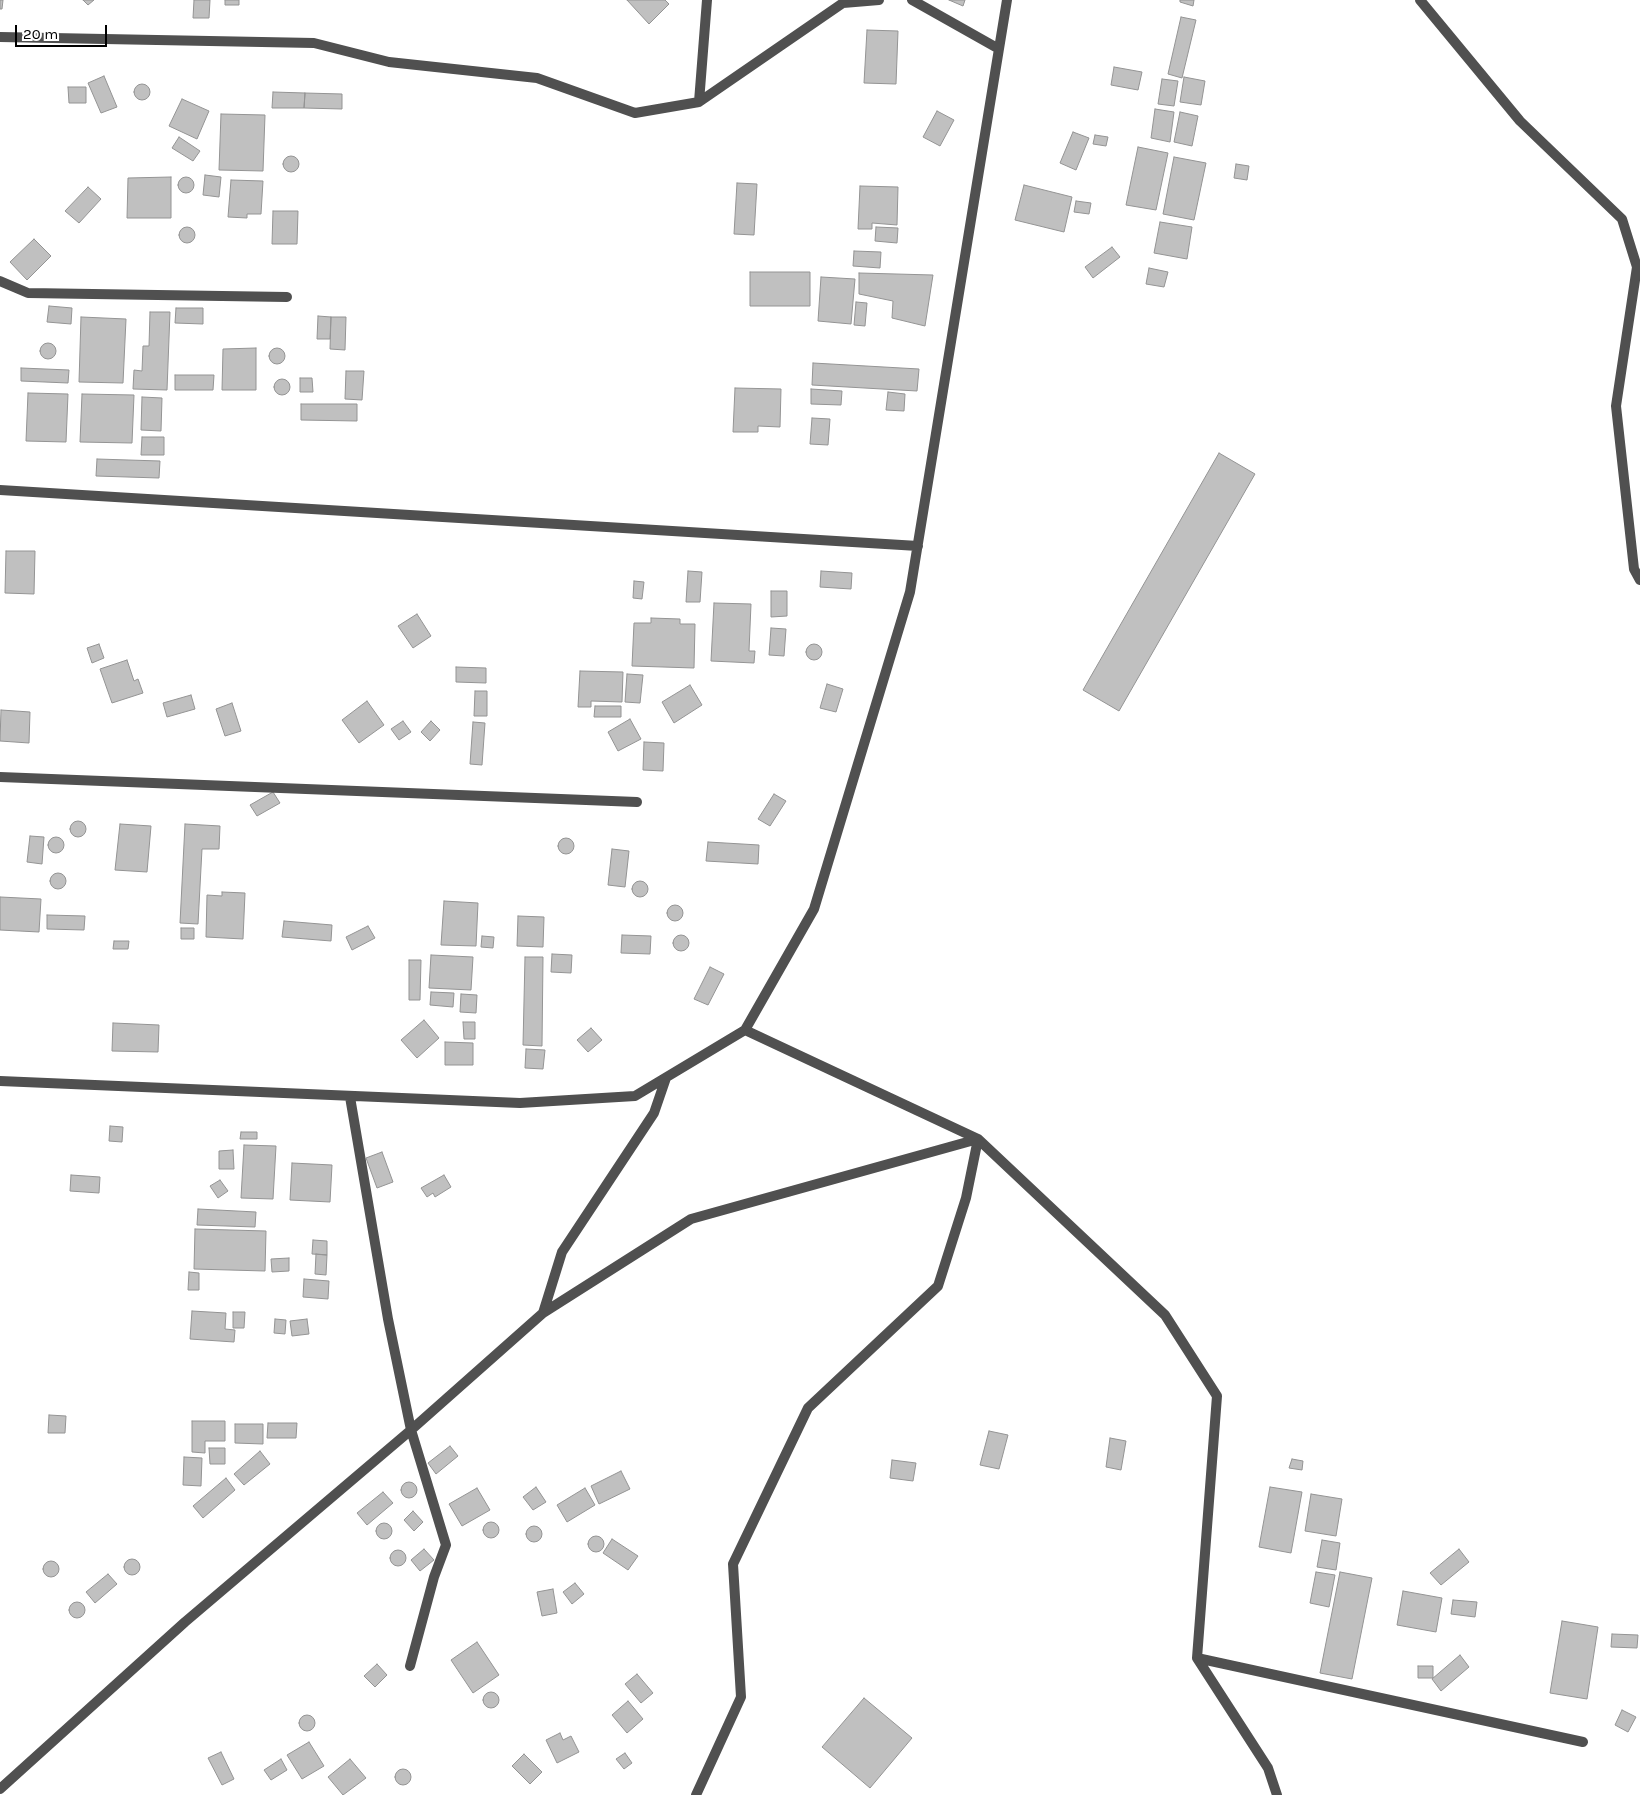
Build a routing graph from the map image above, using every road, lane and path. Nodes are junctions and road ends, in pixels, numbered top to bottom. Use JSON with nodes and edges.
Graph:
{"nodes":[{"id":1,"x":707,"y":0,"type":"edge"},
{"id":2,"x":879,"y":0,"type":"edge"},
{"id":3,"x":912,"y":0,"type":"edge"},
{"id":4,"x":1007,"y":0,"type":"edge"},
{"id":5,"x":1420,"y":0,"type":"edge"},
{"id":6,"x":0,"y":37,"type":"edge"},
{"id":7,"x":999,"y":49,"type":"junction"},
{"id":8,"x":699,"y":102,"type":"junction"},
{"id":9,"x":0,"y":281,"type":"edge"},
{"id":10,"x":287,"y":297,"type":"dead end"},
{"id":11,"x":0,"y":490,"type":"edge"},
{"id":12,"x":918,"y":546,"type":"junction"},
{"id":13,"x":1640,"y":580,"type":"edge"},
{"id":14,"x":0,"y":778,"type":"edge"},
{"id":15,"x":637,"y":802,"type":"dead end"},
{"id":16,"x":745,"y":1030,"type":"junction"},
{"id":17,"x":666,"y":1078,"type":"junction"},
{"id":18,"x":0,"y":1081,"type":"edge"},
{"id":19,"x":350,"y":1097,"type":"junction"},
{"id":20,"x":978,"y":1139,"type":"junction"},
{"id":21,"x":543,"y":1313,"type":"junction"},
{"id":22,"x":411,"y":1430,"type":"junction"},
{"id":23,"x":1197,"y":1658,"type":"junction"},
{"id":24,"x":410,"y":1666,"type":"dead end"},
{"id":25,"x":1583,"y":1742,"type":"dead end"},
{"id":26,"x":0,"y":1789,"type":"edge"},
{"id":27,"x":696,"y":1795,"type":"edge"},
{"id":28,"x":1277,"y":1795,"type":"edge"}],
"edges":[{"from":1,"to":8,"type":"street"},
{"from":2,"to":8,"type":"street"},
{"from":3,"to":7,"type":"street"},
{"from":4,"to":7,"type":"street"},
{"from":5,"to":13,"type":"street"},
{"from":6,"to":8,"type":"street"},
{"from":7,"to":12,"type":"street"},
{"from":9,"to":10,"type":"street"},
{"from":11,"to":12,"type":"street"},
{"from":12,"to":16,"type":"street"},
{"from":14,"to":15,"type":"street"},
{"from":16,"to":17,"type":"street"},
{"from":16,"to":20,"type":"street"},
{"from":17,"to":19,"type":"street"},
{"from":17,"to":21,"type":"street"},
{"from":18,"to":19,"type":"street"},
{"from":19,"to":22,"type":"street"},
{"from":20,"to":21,"type":"street"},
{"from":20,"to":23,"type":"street"},
{"from":20,"to":27,"type":"street"},
{"from":21,"to":22,"type":"street"},
{"from":22,"to":24,"type":"street"},
{"from":22,"to":26,"type":"street"},
{"from":23,"to":25,"type":"street"},
{"from":23,"to":28,"type":"street"}]}
